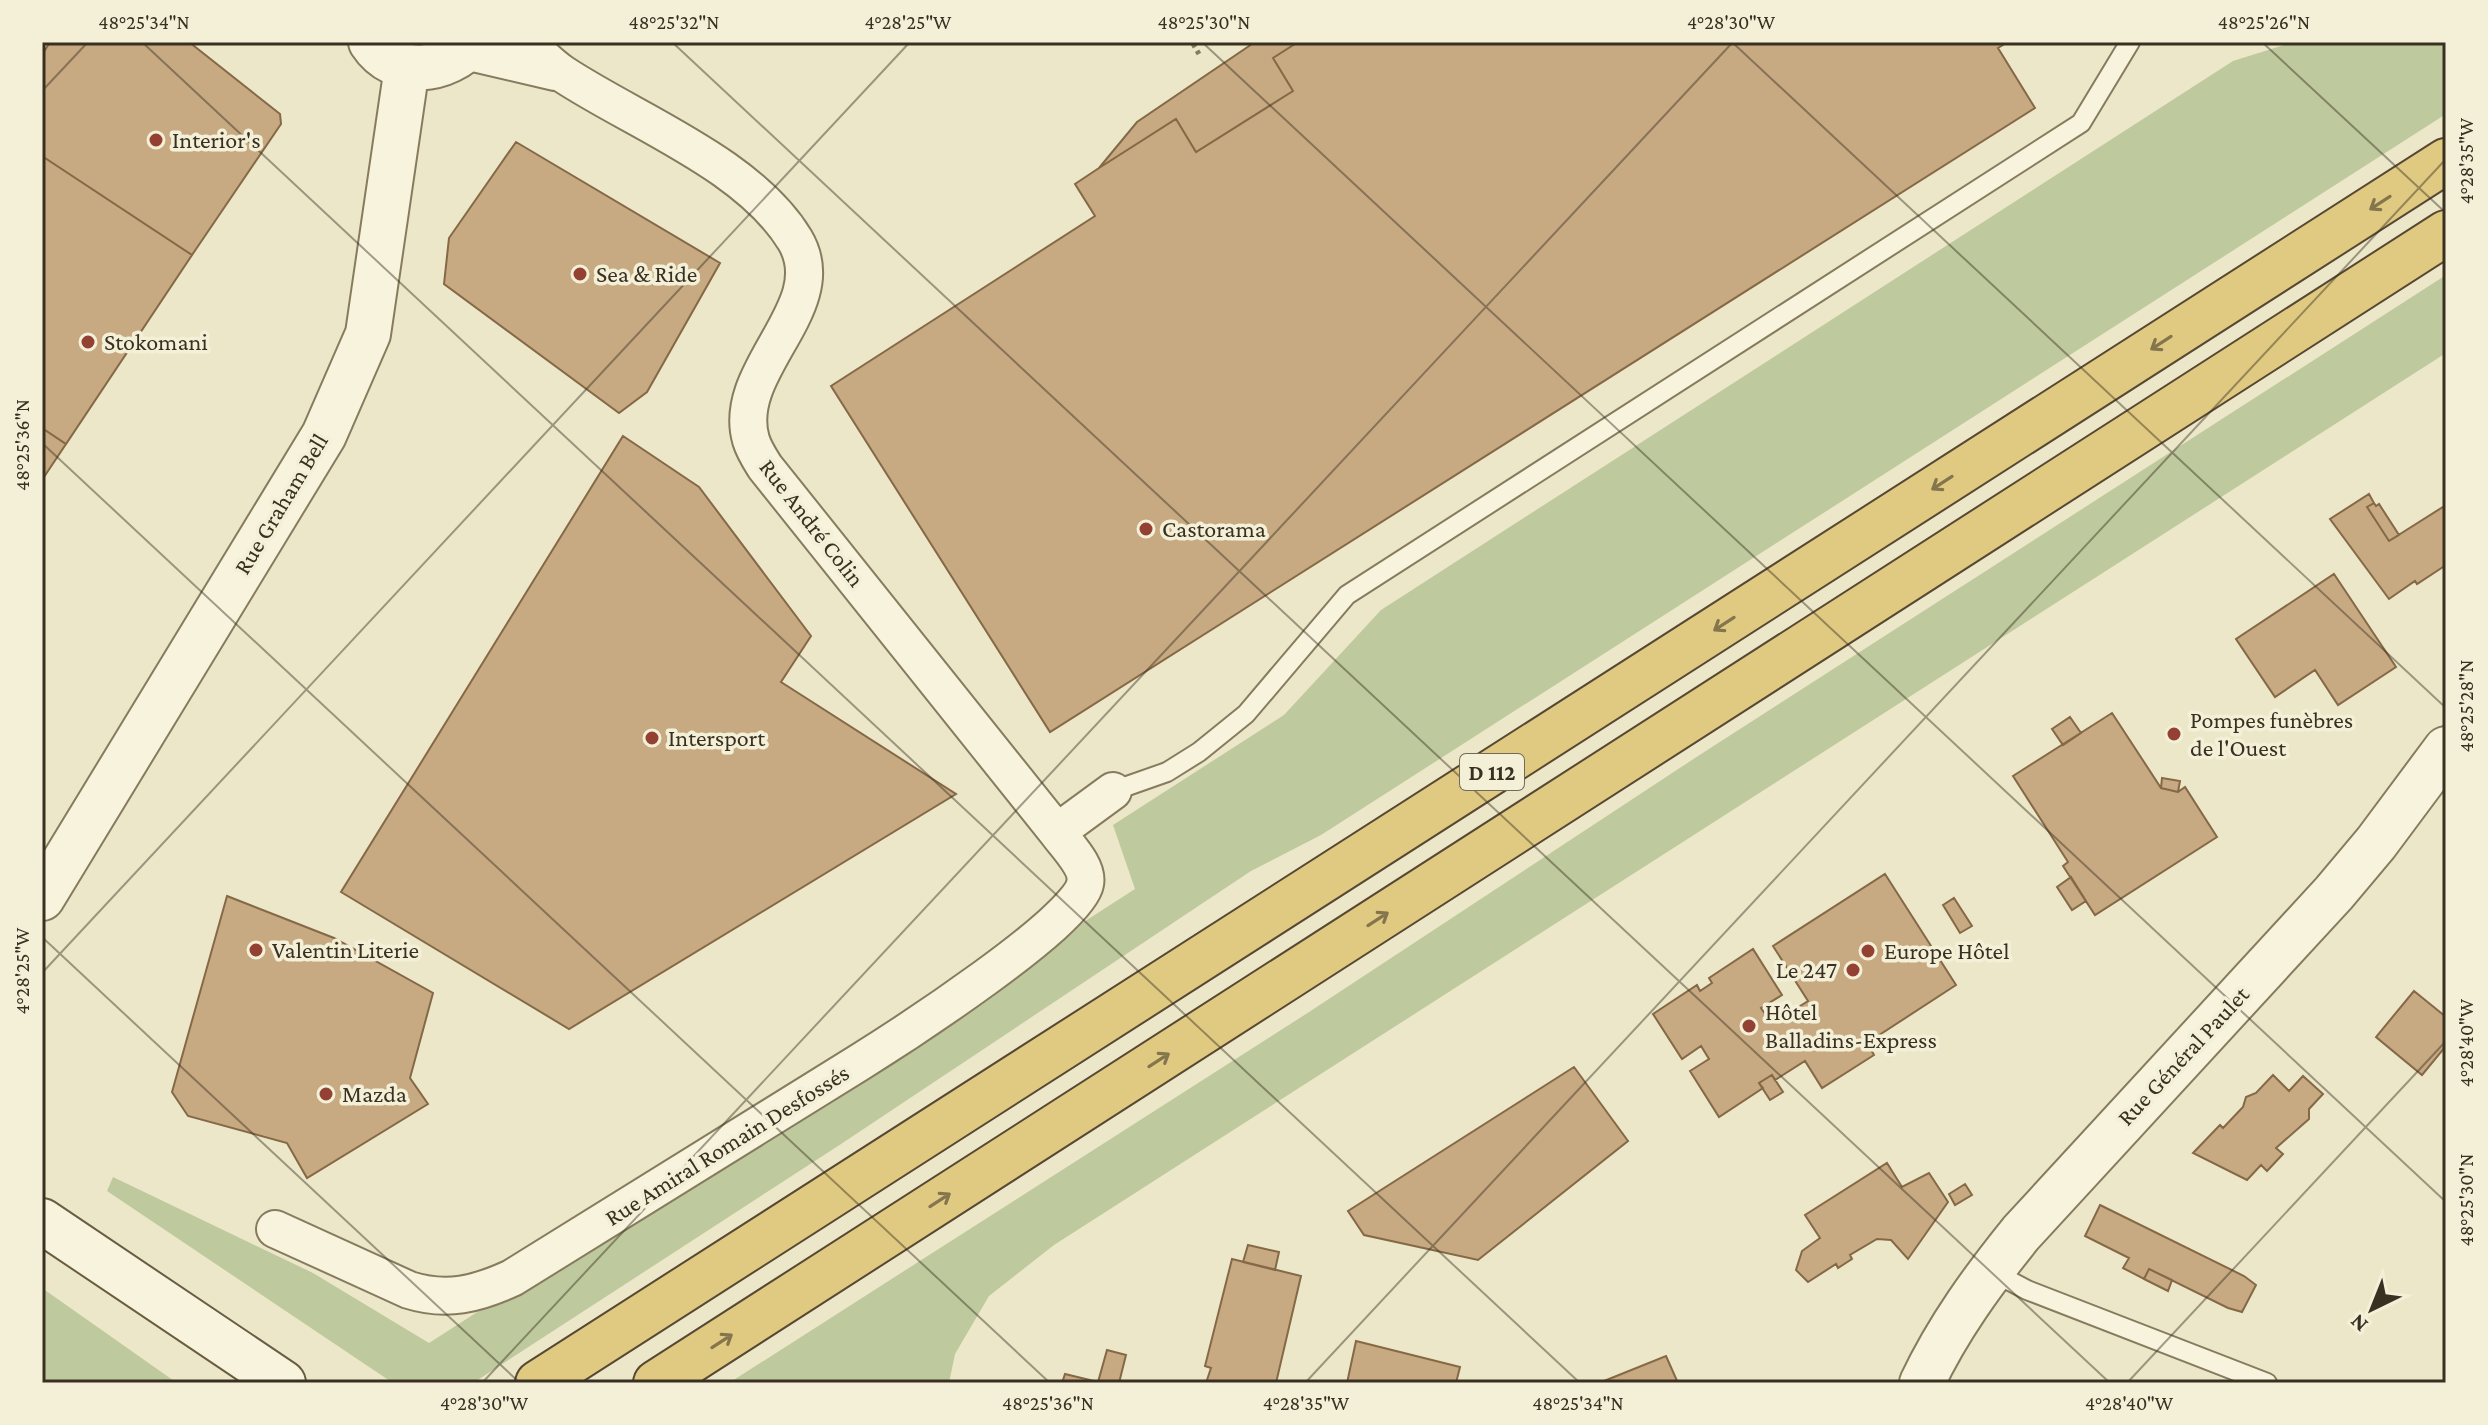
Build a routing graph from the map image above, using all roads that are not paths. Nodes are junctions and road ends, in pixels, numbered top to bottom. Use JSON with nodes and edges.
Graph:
{"nodes":[{"id":1,"x":371,"y":42,"type":"edge"},
{"id":2,"x":526,"y":42,"type":"edge"},
{"id":3,"x":2130,"y":42,"type":"edge"},
{"id":4,"x":469,"y":46,"type":"edge"},
{"id":5,"x":407,"y":67,"type":"junction"},
{"id":6,"x":561,"y":73,"type":"junction"},
{"id":7,"x":2446,"y":161,"type":"edge"},
{"id":8,"x":2446,"y":233,"type":"edge"},
{"id":9,"x":2446,"y":749,"type":"edge"},
{"id":10,"x":1113,"y":791,"type":"joint"},
{"id":11,"x":1057,"y":832,"type":"junction"},
{"id":12,"x":42,"y":898,"type":"edge"},
{"id":13,"x":42,"y":1221,"type":"edge"},
{"id":14,"x":275,"y":1229,"type":"dead end"},
{"id":15,"x":1995,"y":1265,"type":"junction"},
{"id":16,"x":1916,"y":1378,"type":"edge"},
{"id":17,"x":283,"y":1383,"type":"edge"},
{"id":18,"x":538,"y":1383,"type":"edge"},
{"id":19,"x":656,"y":1383,"type":"edge"},
{"id":20,"x":2267,"y":1383,"type":"edge"}],
"edges":[{"from":1,"to":5,"type":"street"},
{"from":2,"to":6,"type":"street","name":"Rue André Colin"},
{"from":3,"to":10,"type":"lane"},
{"from":4,"to":5,"type":"street"},
{"from":4,"to":6,"type":"street","name":"Rue André Colin"},
{"from":5,"to":12,"type":"street","name":"Rue Graham Bell"},
{"from":6,"to":11,"type":"street","name":"Rue André Colin"},
{"from":7,"to":18,"type":"highway","number":"D 112","one_way":true},
{"from":19,"to":8,"type":"highway","number":"D 112","one_way":true},
{"from":9,"to":15,"type":"street","name":"Rue Général Paulet"},
{"from":10,"to":11,"type":"street"},
{"from":11,"to":14,"type":"street","name":"Rue Amiral Romain Desfossés"},
{"from":13,"to":17,"type":"street"},
{"from":15,"to":16,"type":"street","name":"Rue Général Paulet"},
{"from":15,"to":20,"type":"lane"}]}
